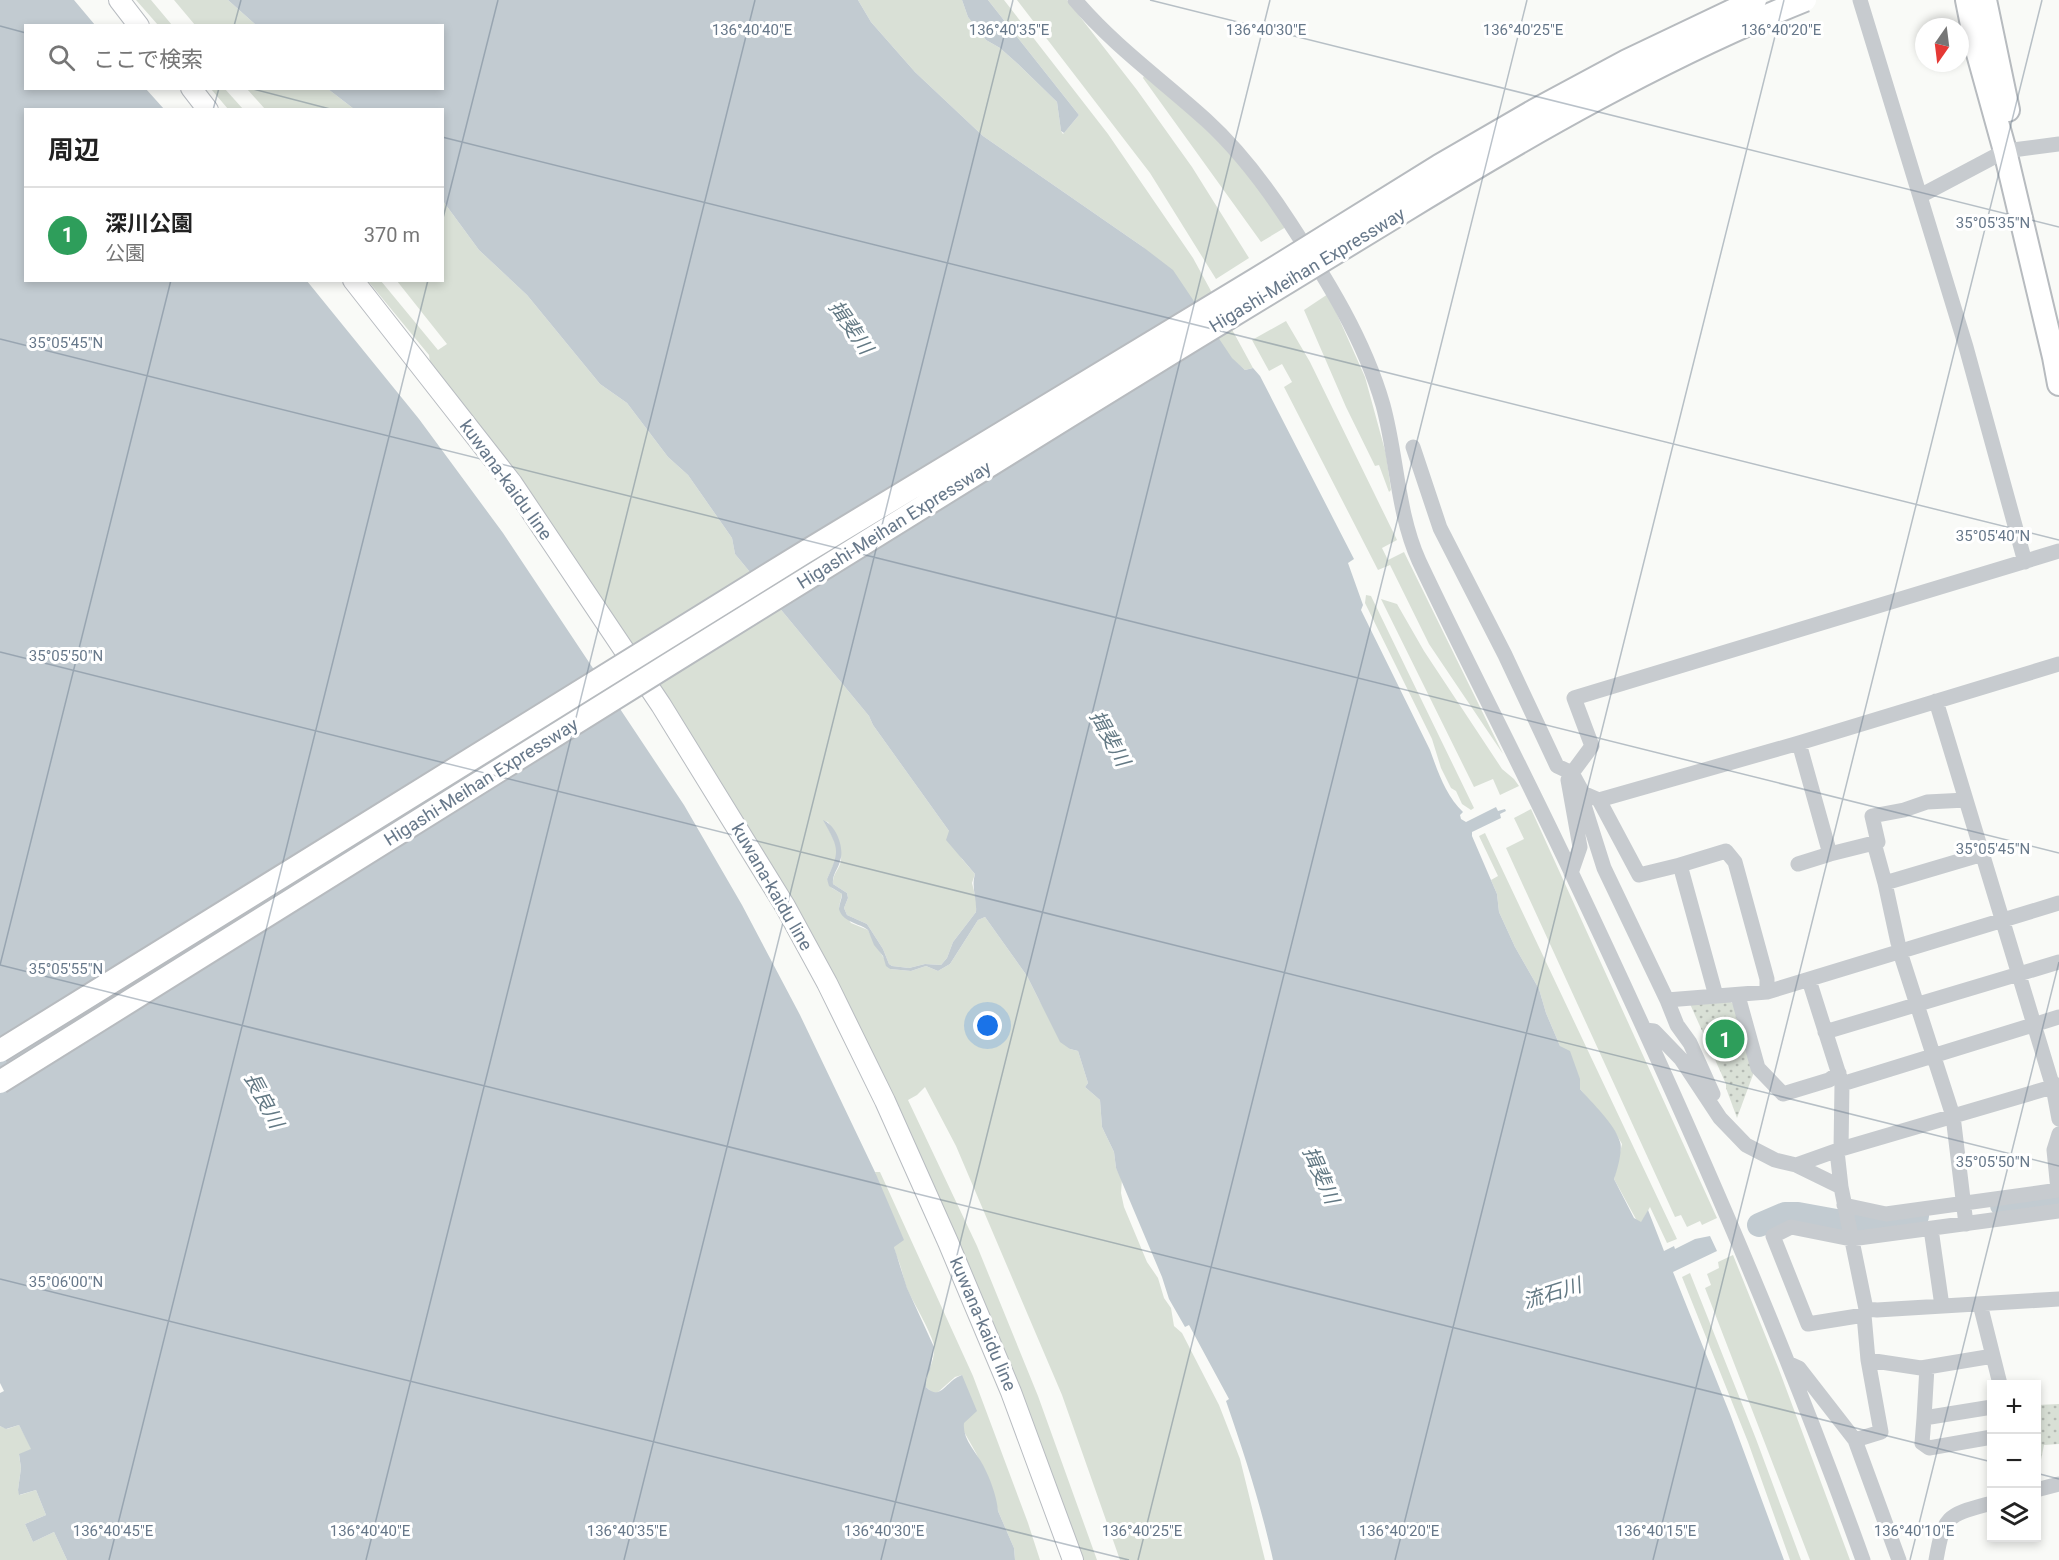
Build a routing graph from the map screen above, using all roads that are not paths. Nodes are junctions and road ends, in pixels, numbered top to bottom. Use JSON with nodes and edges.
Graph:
{"nodes":[{"id":1,"x":119,"y":0,"type":"edge"},
{"id":2,"x":1076,"y":0,"type":"edge"},
{"id":3,"x":1755,"y":0,"type":"edge"},
{"id":4,"x":1805,"y":0,"type":"edge"},
{"id":5,"x":1860,"y":0,"type":"edge"},
{"id":6,"x":1967,"y":0,"type":"edge"},
{"id":7,"x":1985,"y":0,"type":"edge"},
{"id":8,"x":137,"y":24,"type":"edge"},
{"id":9,"x":192,"y":90,"type":"edge"},
{"id":10,"x":206,"y":108,"type":"edge"},
{"id":11,"x":2059,"y":144,"type":"edge"},
{"id":12,"x":2010,"y":150,"type":"junction"},
{"id":13,"x":1920,"y":196,"type":"junction"},
{"id":14,"x":354,"y":282,"type":"edge"},
{"id":15,"x":2059,"y":312,"type":"edge"},
{"id":16,"x":2059,"y":384,"type":"edge"},
{"id":17,"x":1413,"y":447,"type":"dead end"},
{"id":18,"x":2059,"y":551,"type":"edge"},
{"id":19,"x":2025,"y":562,"type":"junction"},
{"id":20,"x":2059,"y":664,"type":"edge"},
{"id":21,"x":1936,"y":701,"type":"junction"},
{"id":22,"x":1799,"y":743,"type":"junction"},
{"id":23,"x":1572,"y":773,"type":"junction"},
{"id":24,"x":1583,"y":793,"type":"junction"},
{"id":25,"x":1599,"y":800,"type":"junction"},
{"id":26,"x":1966,"y":800,"type":"junction"},
{"id":27,"x":1874,"y":843,"type":"junction"},
{"id":28,"x":1830,"y":854,"type":"junction"},
{"id":29,"x":1983,"y":854,"type":"junction"},
{"id":30,"x":1798,"y":864,"type":"dead end"},
{"id":31,"x":1680,"y":865,"type":"junction"},
{"id":32,"x":1571,"y":873,"type":"junction"},
{"id":33,"x":1885,"y":883,"type":"junction"},
{"id":34,"x":2059,"y":903,"type":"edge"},
{"id":35,"x":2003,"y":920,"type":"junction"},
{"id":36,"x":1899,"y":948,"type":"junction"},
{"id":37,"x":2059,"y":962,"type":"edge"},
{"id":38,"x":2019,"y":974,"type":"junction"},
{"id":39,"x":1809,"y":980,"type":"junction"},
{"id":40,"x":1767,"y":992,"type":"junction"},
{"id":41,"x":1716,"y":996,"type":"junction"},
{"id":42,"x":1738,"y":996,"type":"junction"},
{"id":43,"x":1667,"y":1000,"type":"junction"},
{"id":44,"x":1917,"y":1005,"type":"junction"},
{"id":45,"x":2059,"y":1017,"type":"edge"},
{"id":46,"x":2034,"y":1025,"type":"junction"},
{"id":47,"x":1645,"y":1030,"type":"junction"},
{"id":48,"x":1826,"y":1032,"type":"junction"},
{"id":49,"x":0,"y":1051,"type":"edge"},
{"id":50,"x":1933,"y":1055,"type":"junction"},
{"id":51,"x":1840,"y":1078,"type":"junction"},
{"id":52,"x":0,"y":1082,"type":"edge"},
{"id":53,"x":2056,"y":1086,"type":"edge"},
{"id":54,"x":1953,"y":1116,"type":"junction"},
{"id":55,"x":2059,"y":1119,"type":"edge"},
{"id":56,"x":1727,"y":1127,"type":"junction"},
{"id":57,"x":2059,"y":1134,"type":"edge"},
{"id":58,"x":1839,"y":1150,"type":"junction"},
{"id":59,"x":1796,"y":1165,"type":"junction"},
{"id":60,"x":1841,"y":1187,"type":"junction"},
{"id":61,"x":2058,"y":1190,"type":"edge"},
{"id":62,"x":1846,"y":1211,"type":"junction"},
{"id":63,"x":2059,"y":1211,"type":"edge"},
{"id":64,"x":1965,"y":1213,"type":"junction"},
{"id":65,"x":1931,"y":1229,"type":"junction"},
{"id":66,"x":1851,"y":1237,"type":"junction"},
{"id":67,"x":2059,"y":1299,"type":"edge"},
{"id":68,"x":1980,"y":1304,"type":"junction"},
{"id":69,"x":1942,"y":1306,"type":"junction"},
{"id":70,"x":1865,"y":1312,"type":"junction"},
{"id":71,"x":1993,"y":1356,"type":"junction"},
{"id":72,"x":1868,"y":1360,"type":"junction"},
{"id":73,"x":1789,"y":1364,"type":"junction"},
{"id":74,"x":1926,"y":1367,"type":"junction"},
{"id":75,"x":1999,"y":1380,"type":"edge"},
{"id":76,"x":1987,"y":1408,"type":"edge"},
{"id":77,"x":1923,"y":1418,"type":"junction"},
{"id":78,"x":1987,"y":1438,"type":"edge"},
{"id":79,"x":1855,"y":1440,"type":"junction"},
{"id":80,"x":2059,"y":1484,"type":"edge"},
{"id":81,"x":2041,"y":1489,"type":"edge"},
{"id":82,"x":1987,"y":1504,"type":"edge"},
{"id":83,"x":1072,"y":1560,"type":"edge"},
{"id":84,"x":1863,"y":1560,"type":"edge"},
{"id":85,"x":1899,"y":1560,"type":"edge"},
{"id":86,"x":1936,"y":1560,"type":"edge"}],
"edges":[{"from":1,"to":8,"type":"main road"},
{"from":2,"to":32,"type":"street"},
{"from":3,"to":49,"type":"highway","name":"Higashi-Meihan Expressway","bridge":true},
{"from":4,"to":52,"type":"highway","name":"Higashi-Meihan Expressway","bridge":true},
{"from":5,"to":13,"type":"street"},
{"from":6,"to":12,"type":"highway"},
{"from":7,"to":12,"type":"highway"},
{"from":9,"to":10,"type":"main road"},
{"from":11,"to":12,"type":"street"},
{"from":12,"to":13,"type":"street"},
{"from":12,"to":15,"type":"highway"},
{"from":12,"to":16,"type":"highway"},
{"from":13,"to":19,"type":"street"},
{"from":14,"to":83,"type":"main road","name":"kuwana-kaidu line"},
{"from":17,"to":23,"type":"street"},
{"from":18,"to":19,"type":"street"},
{"from":19,"to":23,"type":"street"},
{"from":20,"to":21,"type":"street"},
{"from":21,"to":22,"type":"street"},
{"from":21,"to":26,"type":"street"},
{"from":22,"to":25,"type":"street"},
{"from":22,"to":28,"type":"street"},
{"from":23,"to":24,"type":"street"},
{"from":23,"to":32,"type":"street"},
{"from":24,"to":25,"type":"street"},
{"from":24,"to":43,"type":"street"},
{"from":25,"to":31,"type":"street"},
{"from":26,"to":27,"type":"street"},
{"from":26,"to":29,"type":"street"},
{"from":27,"to":28,"type":"street"},
{"from":27,"to":33,"type":"street"},
{"from":28,"to":30,"type":"street"},
{"from":29,"to":33,"type":"street"},
{"from":29,"to":35,"type":"street"},
{"from":31,"to":40,"type":"street"},
{"from":31,"to":41,"type":"street"},
{"from":32,"to":47,"type":"street"},
{"from":33,"to":36,"type":"street"},
{"from":34,"to":35,"type":"street"},
{"from":35,"to":36,"type":"street"},
{"from":35,"to":38,"type":"street"},
{"from":36,"to":39,"type":"street"},
{"from":36,"to":44,"type":"street"},
{"from":37,"to":38,"type":"street"},
{"from":38,"to":44,"type":"street"},
{"from":38,"to":46,"type":"street"},
{"from":39,"to":40,"type":"street"},
{"from":39,"to":48,"type":"street"},
{"from":40,"to":42,"type":"street"},
{"from":41,"to":42,"type":"street"},
{"from":41,"to":43,"type":"street"},
{"from":42,"to":51,"type":"street"},
{"from":43,"to":56,"type":"street"},
{"from":44,"to":48,"type":"street"},
{"from":44,"to":50,"type":"street"},
{"from":45,"to":46,"type":"street"},
{"from":46,"to":50,"type":"street"},
{"from":46,"to":53,"type":"street"},
{"from":47,"to":56,"type":"street"},
{"from":47,"to":73,"type":"street"},
{"from":48,"to":51,"type":"street"},
{"from":50,"to":51,"type":"street"},
{"from":50,"to":54,"type":"street"},
{"from":51,"to":58,"type":"street"},
{"from":53,"to":54,"type":"street"},
{"from":53,"to":55,"type":"street"},
{"from":54,"to":58,"type":"street"},
{"from":54,"to":64,"type":"street"},
{"from":56,"to":59,"type":"street"},
{"from":57,"to":61,"type":"street"},
{"from":58,"to":59,"type":"street"},
{"from":58,"to":60,"type":"street"},
{"from":59,"to":60,"type":"street"},
{"from":60,"to":62,"type":"street"},
{"from":61,"to":64,"type":"street"},
{"from":62,"to":64,"type":"street"},
{"from":62,"to":66,"type":"street"},
{"from":63,"to":64,"type":"street"},
{"from":64,"to":65,"type":"street"},
{"from":65,"to":66,"type":"street"},
{"from":65,"to":69,"type":"street"},
{"from":66,"to":70,"type":"street"},
{"from":66,"to":70,"type":"street"},
{"from":67,"to":68,"type":"street"},
{"from":68,"to":69,"type":"street"},
{"from":68,"to":71,"type":"street"},
{"from":69,"to":70,"type":"street"},
{"from":70,"to":72,"type":"street"},
{"from":71,"to":74,"type":"street"},
{"from":71,"to":75,"type":"street"},
{"from":72,"to":74,"type":"street"},
{"from":72,"to":79,"type":"street"},
{"from":73,"to":79,"type":"street"},
{"from":73,"to":84,"type":"street"},
{"from":74,"to":77,"type":"street"},
{"from":76,"to":77,"type":"street"},
{"from":77,"to":78,"type":"street"},
{"from":79,"to":85,"type":"street"},
{"from":80,"to":81,"type":"street"},
{"from":82,"to":86,"type":"street"}]}
